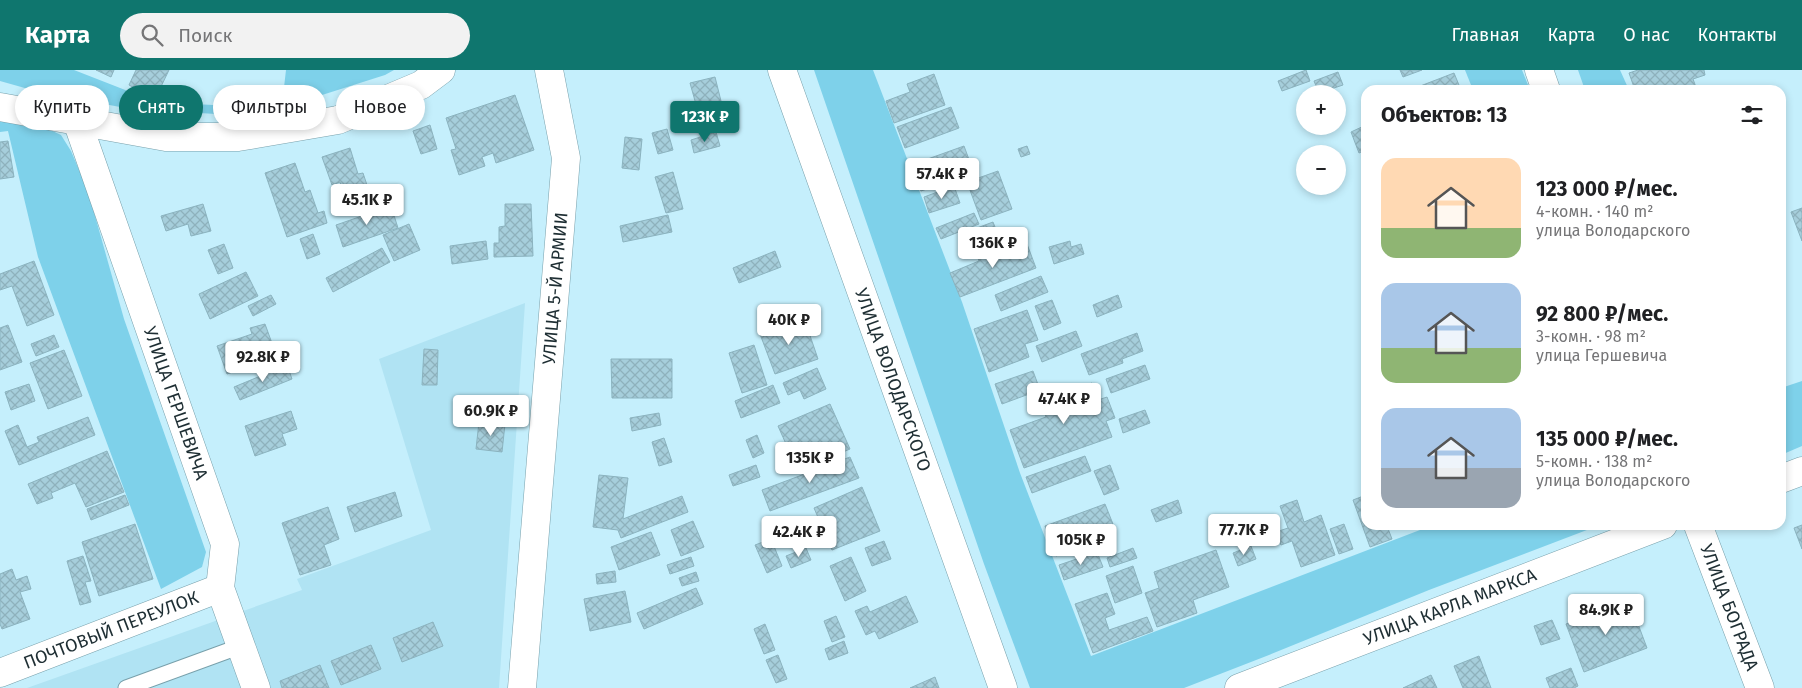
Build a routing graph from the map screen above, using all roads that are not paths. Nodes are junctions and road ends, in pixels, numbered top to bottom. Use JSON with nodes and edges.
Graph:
{"nodes":[{"id":1,"x":441,"y":70,"type":"edge"},
{"id":2,"x":550,"y":70,"type":"edge"},
{"id":3,"x":782,"y":70,"type":"edge"},
{"id":4,"x":1539,"y":70,"type":"edge"},
{"id":5,"x":1544,"y":85,"type":"edge"},
{"id":6,"x":0,"y":107,"type":"edge"},
{"id":7,"x":15,"y":110,"type":"edge"},
{"id":8,"x":109,"y":126,"type":"edge"},
{"id":9,"x":81,"y":130,"type":"edge"},
{"id":10,"x":1802,"y":471,"type":"edge"},
{"id":11,"x":1786,"y":477,"type":"edge"},
{"id":12,"x":1650,"y":530,"type":"edge"},
{"id":13,"x":1700,"y":530,"type":"edge"},
{"id":14,"x":220,"y":588,"type":"junction"},
{"id":15,"x":241,"y":646,"type":"junction"},
{"id":16,"x":0,"y":673,"type":"edge"},
{"id":17,"x":126,"y":688,"type":"edge"},
{"id":18,"x":256,"y":688,"type":"edge"},
{"id":19,"x":522,"y":688,"type":"edge"},
{"id":20,"x":1002,"y":688,"type":"edge"},
{"id":21,"x":1238,"y":688,"type":"edge"},
{"id":22,"x":1760,"y":688,"type":"edge"}],
"edges":[{"from":1,"to":8,"type":"street"},
{"from":2,"to":19,"type":"street","name":"УЛИЦА 5-Й АРМИИ"},
{"from":3,"to":20,"type":"street","name":"УЛИЦА ВОЛОДАРСКОГО"},
{"from":4,"to":5,"type":"street"},
{"from":6,"to":7,"type":"street"},
{"from":9,"to":14,"type":"street","name":"УЛИЦА ГЕРШЕВИЧА"},
{"from":10,"to":11,"type":"street"},
{"from":12,"to":21,"type":"street","name":"УЛИЦА КАРЛА МАРКСА"},
{"from":13,"to":22,"type":"street","name":"УЛИЦА БОГРАДА"},
{"from":14,"to":15,"type":"street","name":"УЛИЦА ГЕРШЕВИЧА"},
{"from":14,"to":16,"type":"street","name":"ПОЧТОВЫЙ ПЕРЕУЛОК"},
{"from":15,"to":17,"type":"lane"},
{"from":15,"to":18,"type":"street","name":"УЛИЦА ГЕРШЕВИЧА"}]}
